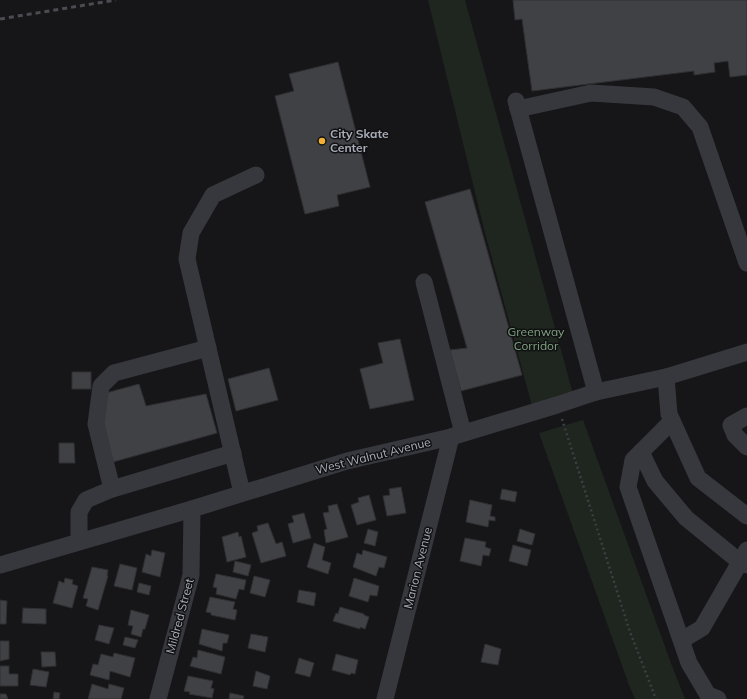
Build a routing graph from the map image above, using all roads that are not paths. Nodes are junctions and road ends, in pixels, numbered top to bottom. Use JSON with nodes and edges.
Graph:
{"nodes":[{"id":1,"x":256,"y":175,"type":"dead end"},
{"id":2,"x":747,"y":263,"type":"edge"},
{"id":3,"x":424,"y":282,"type":"dead end"},
{"id":4,"x":208,"y":348,"type":"junction"},
{"id":5,"x":747,"y":352,"type":"edge"},
{"id":6,"x":666,"y":377,"type":"junction"},
{"id":7,"x":596,"y":392,"type":"junction"},
{"id":8,"x":747,"y":416,"type":"edge"},
{"id":9,"x":672,"y":420,"type":"junction"},
{"id":10,"x":457,"y":435,"type":"junction"},
{"id":11,"x":747,"y":448,"type":"edge"},
{"id":12,"x":641,"y":452,"type":"junction"},
{"id":13,"x":233,"y":453,"type":"junction"},
{"id":14,"x":112,"y":489,"type":"junction"},
{"id":15,"x":242,"y":493,"type":"junction"},
{"id":16,"x":192,"y":509,"type":"junction"},
{"id":17,"x":747,"y":516,"type":"edge"},
{"id":18,"x":79,"y":541,"type":"junction"},
{"id":19,"x":745,"y":559,"type":"edge"},
{"id":20,"x":0,"y":565,"type":"edge"},
{"id":21,"x":682,"y":640,"type":"junction"},
{"id":22,"x":158,"y":699,"type":"edge"},
{"id":23,"x":385,"y":699,"type":"edge"},
{"id":24,"x":718,"y":699,"type":"edge"}],
"edges":[{"from":1,"to":4,"type":"street"},
{"from":2,"to":7,"type":"street"},
{"from":3,"to":10,"type":"street"},
{"from":4,"to":13,"type":"street"},
{"from":4,"to":14,"type":"street"},
{"from":5,"to":6,"type":"street","name":"West Walnut Avenue"},
{"from":6,"to":7,"type":"street","name":"West Walnut Avenue"},
{"from":6,"to":9,"type":"street"},
{"from":7,"to":10,"type":"street","name":"West Walnut Avenue"},
{"from":8,"to":11,"type":"street"},
{"from":9,"to":12,"type":"street"},
{"from":9,"to":17,"type":"street"},
{"from":10,"to":15,"type":"street","name":"West Walnut Avenue"},
{"from":10,"to":23,"type":"street","name":"Marion Avenue"},
{"from":12,"to":19,"type":"street"},
{"from":12,"to":21,"type":"street"},
{"from":13,"to":14,"type":"street"},
{"from":13,"to":15,"type":"street"},
{"from":14,"to":18,"type":"street"},
{"from":15,"to":16,"type":"street","name":"West Walnut Avenue"},
{"from":16,"to":18,"type":"street","name":"West Walnut Avenue"},
{"from":16,"to":22,"type":"street","name":"Mildred Street"},
{"from":18,"to":20,"type":"street","name":"West Walnut Avenue"},
{"from":19,"to":21,"type":"street"},
{"from":21,"to":24,"type":"street"}]}
